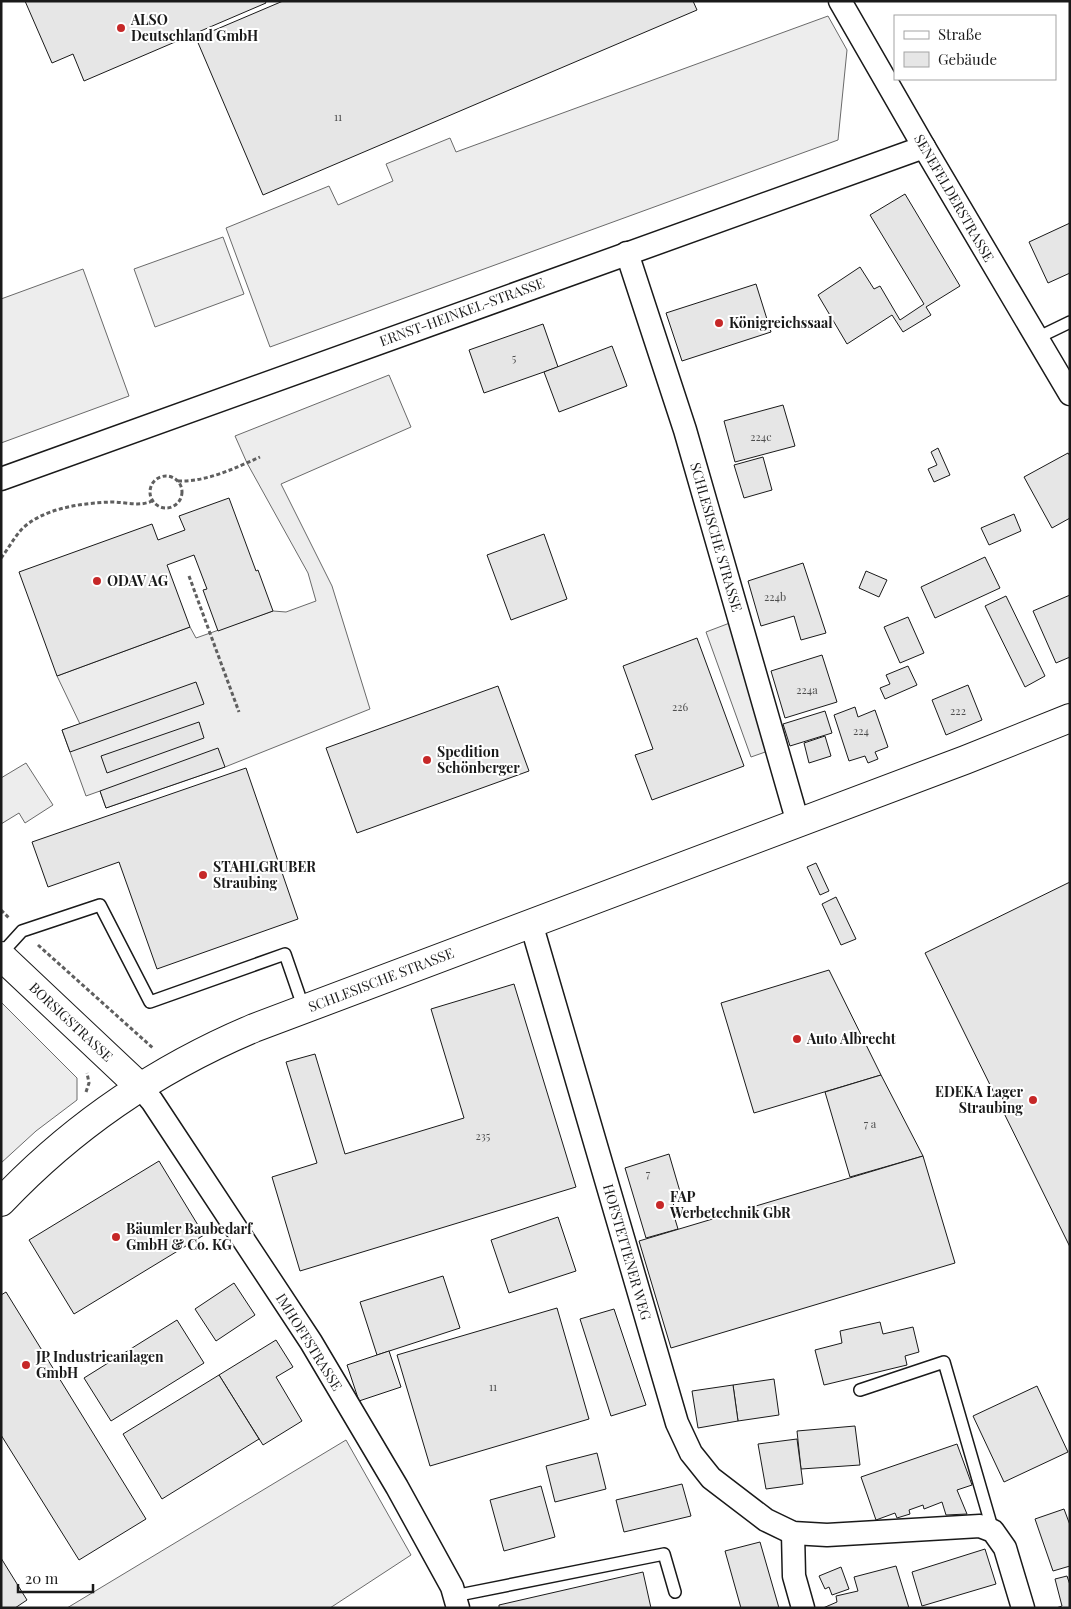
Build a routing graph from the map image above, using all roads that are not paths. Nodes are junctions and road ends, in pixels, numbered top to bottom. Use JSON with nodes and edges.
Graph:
{"nodes":[{"id":1,"x":840,"y":1,"type":"edge"},
{"id":2,"x":924,"y":147,"type":"junction"},
{"id":3,"x":627,"y":253,"type":"junction"},
{"id":4,"x":1070,"y":322,"type":"edge"},
{"id":5,"x":1037,"y":338,"type":"junction"},
{"id":6,"x":1070,"y":394,"type":"edge"},
{"id":7,"x":1,"y":479,"type":"edge"},
{"id":8,"x":1070,"y":718,"type":"edge"},
{"id":9,"x":798,"y":823,"type":"junction"},
{"id":10,"x":531,"y":923,"type":"junction"},
{"id":11,"x":1,"y":955,"type":"edge"},
{"id":12,"x":305,"y":1010,"type":"junction"},
{"id":13,"x":140,"y":1087,"type":"junction"},
{"id":14,"x":1,"y":1202,"type":"edge"},
{"id":15,"x":860,"y":1390,"type":"dead end"},
{"id":16,"x":994,"y":1531,"type":"junction"},
{"id":17,"x":794,"y":1533,"type":"junction"},
{"id":18,"x":676,"y":1592,"type":"dead end"},
{"id":19,"x":456,"y":1602,"type":"edge"},
{"id":20,"x":803,"y":1608,"type":"edge"},
{"id":21,"x":1023,"y":1608,"type":"edge"}],
"edges":[{"from":1,"to":2,"type":"street","name":"SENEFELDERSTRASSE"},
{"from":2,"to":3,"type":"street","name":"ERNST-HEINKEL-STRASSE"},
{"from":2,"to":5,"type":"street","name":"SENEFELDERSTRASSE"},
{"from":3,"to":7,"type":"street","name":"ERNST-HEINKEL-STRASSE"},
{"from":3,"to":9,"type":"street","name":"SCHLESISCHE STRASSE"},
{"from":4,"to":5,"type":"lane"},
{"from":5,"to":6,"type":"street","name":"SENEFELDERSTRASSE"},
{"from":8,"to":9,"type":"street","name":"SCHLESISCHE STRASSE"},
{"from":9,"to":10,"type":"street","name":"SCHLESISCHE STRASSE"},
{"from":10,"to":12,"type":"street","name":"SCHLESISCHE STRASSE"},
{"from":10,"to":17,"type":"street","name":"HOFSTETTENER WEG"},
{"from":11,"to":12,"type":"lane"},
{"from":11,"to":13,"type":"street","name":"BORSIGSTRASSE"},
{"from":12,"to":13,"type":"street","name":"SCHLESISCHE STRASSE"},
{"from":13,"to":14,"type":"street","name":"SCHLESISCHE STRASSE"},
{"from":13,"to":19,"type":"street","name":"IMHOFFSTRASSE"},
{"from":15,"to":16,"type":"lane"},
{"from":16,"to":17,"type":"street","name":"HOFSTETTENER WEG"},
{"from":16,"to":21,"type":"street"},
{"from":17,"to":20,"type":"street"},
{"from":18,"to":19,"type":"lane"}]}
